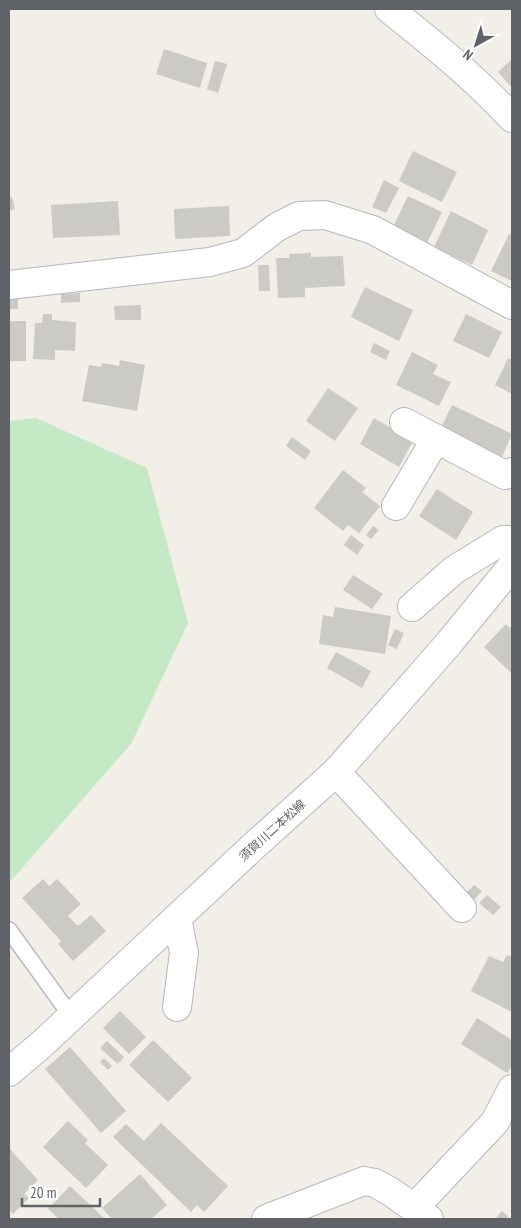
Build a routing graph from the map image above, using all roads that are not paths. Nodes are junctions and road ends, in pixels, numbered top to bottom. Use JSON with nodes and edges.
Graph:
{"nodes":[{"id":1,"x":389,"y":9,"type":"edge"},
{"id":2,"x":512,"y":118,"type":"edge"},
{"id":3,"x":9,"y":286,"type":"edge"},
{"id":4,"x":512,"y":305,"type":"edge"},
{"id":5,"x":404,"y":422,"type":"dead end"},
{"id":6,"x":436,"y":439,"type":"junction"},
{"id":7,"x":512,"y":472,"type":"edge"},
{"id":8,"x":396,"y":506,"type":"dead end"},
{"id":9,"x":512,"y":540,"type":"edge"},
{"id":10,"x":512,"y":566,"type":"edge"},
{"id":11,"x":412,"y":607,"type":"dead end"},
{"id":12,"x":336,"y":772,"type":"junction"},
{"id":13,"x":462,"y":908,"type":"dead end"},
{"id":14,"x":178,"y":918,"type":"junction"},
{"id":15,"x":9,"y":930,"type":"edge"},
{"id":16,"x":176,"y":1007,"type":"dead end"},
{"id":17,"x":71,"y":1016,"type":"junction"},
{"id":18,"x":9,"y":1072,"type":"edge"},
{"id":19,"x":512,"y":1089,"type":"edge"},
{"id":20,"x":421,"y":1214,"type":"edge"},
{"id":21,"x":266,"y":1219,"type":"edge"}],
"edges":[{"from":1,"to":2,"type":"street"},
{"from":3,"to":4,"type":"street"},
{"from":5,"to":6,"type":"street"},
{"from":6,"to":7,"type":"street"},
{"from":6,"to":8,"type":"street"},
{"from":9,"to":11,"type":"street"},
{"from":10,"to":12,"type":"street","name":"須賀川二本松線"},
{"from":12,"to":13,"type":"street"},
{"from":12,"to":14,"type":"street","name":"須賀川二本松線"},
{"from":14,"to":16,"type":"street"},
{"from":14,"to":17,"type":"street","name":"須賀川二本松線"},
{"from":15,"to":17,"type":"lane"},
{"from":17,"to":18,"type":"street","name":"須賀川二本松線"},
{"from":19,"to":20,"type":"street"},
{"from":20,"to":21,"type":"street"}]}
